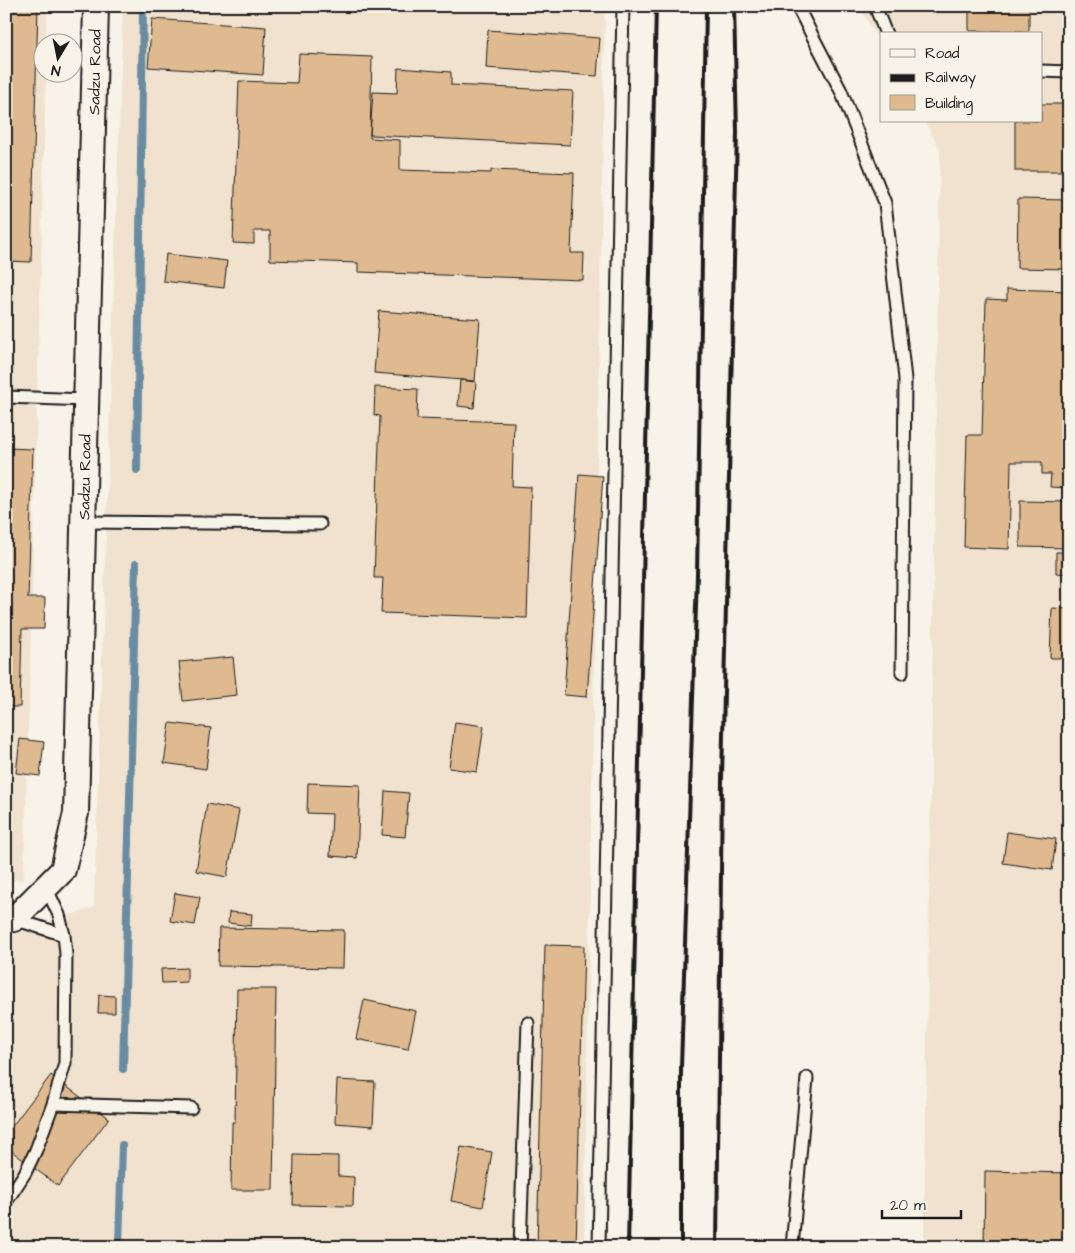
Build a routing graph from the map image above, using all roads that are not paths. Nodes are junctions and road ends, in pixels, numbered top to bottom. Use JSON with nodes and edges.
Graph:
{"nodes":[{"id":1,"x":96,"y":6,"type":"edge"},
{"id":2,"x":623,"y":6,"type":"edge"},
{"id":3,"x":797,"y":6,"type":"edge"},
{"id":4,"x":875,"y":6,"type":"edge"},
{"id":5,"x":885,"y":32,"type":"edge"},
{"id":6,"x":1042,"y":71,"type":"edge"},
{"id":7,"x":1069,"y":72,"type":"edge"},
{"id":8,"x":6,"y":397,"type":"edge"},
{"id":9,"x":86,"y":400,"type":"junction"},
{"id":10,"x":83,"y":522,"type":"junction"},
{"id":11,"x":320,"y":524,"type":"dead end"},
{"id":12,"x":902,"y":673,"type":"dead end"},
{"id":13,"x":46,"y":887,"type":"junction"},
{"id":14,"x":10,"y":920,"type":"edge"},
{"id":15,"x":64,"y":935,"type":"junction"},
{"id":16,"x":528,"y":1023,"type":"dead end"},
{"id":17,"x":807,"y":1078,"type":"dead end"},
{"id":18,"x":53,"y":1104,"type":"junction"},
{"id":19,"x":191,"y":1108,"type":"dead end"},
{"id":20,"x":6,"y":1202,"type":"edge"},
{"id":21,"x":520,"y":1247,"type":"edge"},
{"id":22,"x":599,"y":1247,"type":"edge"},
{"id":23,"x":792,"y":1247,"type":"edge"}],
"edges":[{"from":1,"to":9,"type":"street","name":"Sadzu Road"},
{"from":2,"to":22,"type":"lane"},
{"from":3,"to":12,"type":"lane"},
{"from":4,"to":5,"type":"lane"},
{"from":6,"to":7,"type":"lane"},
{"from":8,"to":9,"type":"lane"},
{"from":9,"to":10,"type":"street","name":"Sadzu Road"},
{"from":10,"to":11,"type":"lane"},
{"from":10,"to":13,"type":"street","name":"Sadzu Road"},
{"from":13,"to":14,"type":"street","name":"Sadzu Road"},
{"from":13,"to":15,"type":"lane"},
{"from":14,"to":15,"type":"lane"},
{"from":15,"to":18,"type":"lane"},
{"from":16,"to":21,"type":"lane"},
{"from":17,"to":23,"type":"lane"},
{"from":18,"to":19,"type":"lane"},
{"from":18,"to":20,"type":"lane"}]}
